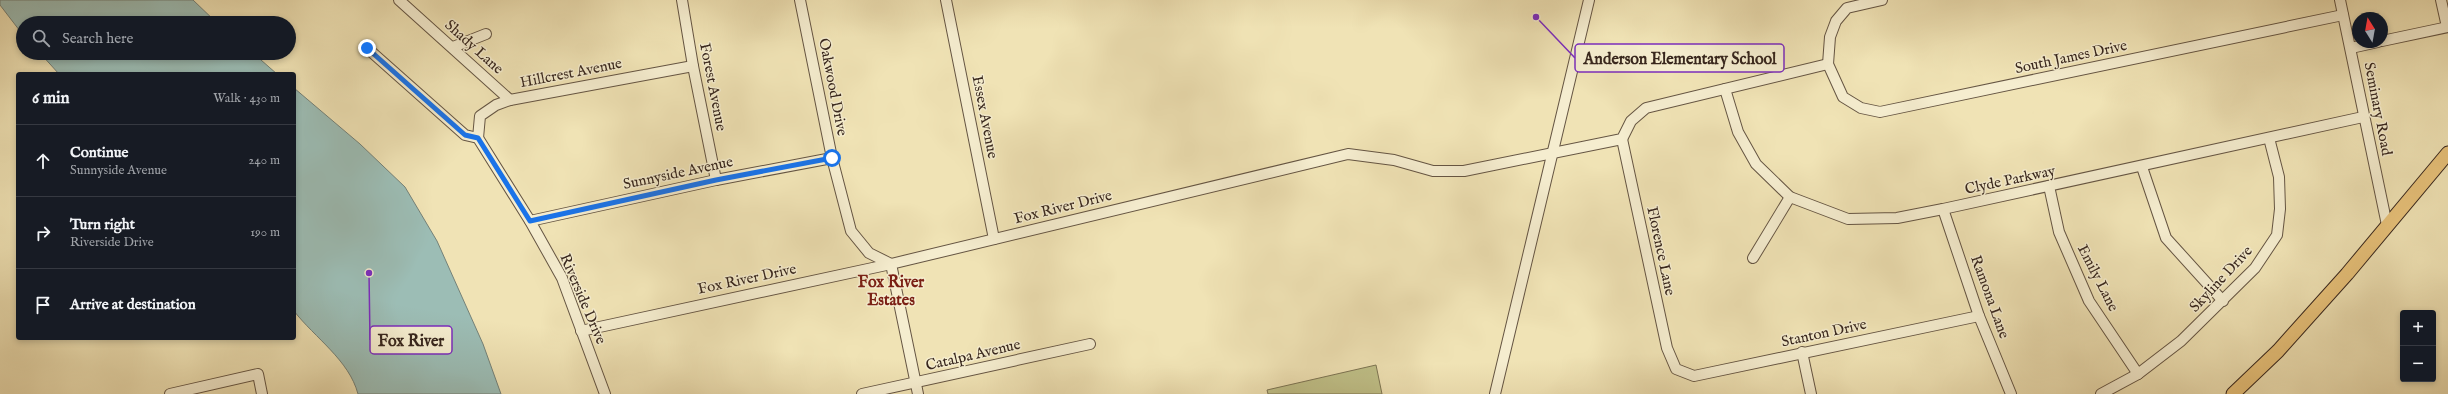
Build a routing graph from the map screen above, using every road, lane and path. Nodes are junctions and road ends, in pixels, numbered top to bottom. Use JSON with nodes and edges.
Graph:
{"nodes":[{"id":1,"x":399,"y":0,"type":"edge"},
{"id":2,"x":682,"y":0,"type":"edge"},
{"id":3,"x":800,"y":0,"type":"edge"},
{"id":4,"x":946,"y":0,"type":"edge"},
{"id":5,"x":1589,"y":0,"type":"edge"},
{"id":6,"x":1882,"y":0,"type":"edge"},
{"id":7,"x":2340,"y":0,"type":"edge"},
{"id":8,"x":2441,"y":0,"type":"edge"},
{"id":9,"x":2343,"y":15,"type":"junction"},
{"id":10,"x":2448,"y":27,"type":"edge"},
{"id":11,"x":486,"y":34,"type":"dead end"},
{"id":12,"x":2388,"y":40,"type":"edge"},
{"id":13,"x":453,"y":47,"type":"junction"},
{"id":14,"x":367,"y":48,"type":"dead end"},
{"id":15,"x":2351,"y":48,"type":"joint"},
{"id":16,"x":1828,"y":64,"type":"junction"},
{"id":17,"x":693,"y":66,"type":"junction"},
{"id":18,"x":1725,"y":89,"type":"junction"},
{"id":19,"x":510,"y":100,"type":"junction"},
{"id":20,"x":2363,"y":117,"type":"junction"},
{"id":21,"x":478,"y":138,"type":"junction"},
{"id":22,"x":2269,"y":138,"type":"junction"},
{"id":23,"x":1622,"y":139,"type":"junction"},
{"id":24,"x":1552,"y":152,"type":"junction"},
{"id":25,"x":2448,"y":153,"type":"edge"},
{"id":26,"x":832,"y":158,"type":"junction"},
{"id":27,"x":2142,"y":167,"type":"junction"},
{"id":28,"x":716,"y":180,"type":"junction"},
{"id":29,"x":2049,"y":186,"type":"junction"},
{"id":30,"x":1790,"y":197,"type":"junction"},
{"id":31,"x":1943,"y":210,"type":"junction"},
{"id":32,"x":530,"y":221,"type":"junction"},
{"id":33,"x":2387,"y":224,"type":"junction"},
{"id":34,"x":994,"y":239,"type":"junction"},
{"id":35,"x":1753,"y":258,"type":"dead end"},
{"id":36,"x":891,"y":264,"type":"junction"},
{"id":37,"x":2223,"y":301,"type":"junction"},
{"id":38,"x":1979,"y":316,"type":"junction"},
{"id":39,"x":581,"y":331,"type":"junction"},
{"id":40,"x":1090,"y":344,"type":"dead end"},
{"id":41,"x":1802,"y":352,"type":"junction"},
{"id":42,"x":1676,"y":368,"type":"joint"},
{"id":43,"x":2138,"y":374,"type":"junction"},
{"id":44,"x":916,"y":383,"type":"junction"},
{"id":45,"x":170,"y":394,"type":"edge"},
{"id":46,"x":262,"y":394,"type":"edge"},
{"id":47,"x":605,"y":394,"type":"edge"},
{"id":48,"x":862,"y":394,"type":"edge"},
{"id":49,"x":918,"y":394,"type":"edge"},
{"id":50,"x":1495,"y":394,"type":"edge"},
{"id":51,"x":1811,"y":394,"type":"edge"},
{"id":52,"x":2011,"y":394,"type":"edge"},
{"id":53,"x":2101,"y":394,"type":"edge"},
{"id":54,"x":2233,"y":394,"type":"edge"}],
"edges":[{"from":1,"to":13,"type":"street","name":"Shady Lane"},
{"from":2,"to":17,"type":"street","name":"Forest Avenue"},
{"from":3,"to":26,"type":"street","name":"Oakwood Drive"},
{"from":4,"to":34,"type":"street","name":"Essex Avenue"},
{"from":5,"to":24,"type":"street"},
{"from":6,"to":16,"type":"street"},
{"from":7,"to":9,"type":"street","name":"Seminary Road"},
{"from":8,"to":10,"type":"street"},
{"from":9,"to":15,"type":"street","name":"Seminary Road"},
{"from":9,"to":16,"type":"street","name":"South James Drive"},
{"from":10,"to":12,"type":"street"},
{"from":11,"to":13,"type":"street"},
{"from":13,"to":19,"type":"street","name":"Shady Lane"},
{"from":14,"to":21,"type":"street"},
{"from":15,"to":20,"type":"street","name":"Seminary Road"},
{"from":16,"to":18,"type":"street"},
{"from":17,"to":19,"type":"street","name":"Hillcrest Avenue"},
{"from":17,"to":28,"type":"street","name":"Forest Avenue"},
{"from":18,"to":23,"type":"street"},
{"from":18,"to":30,"type":"street","name":"Clyde Parkway"},
{"from":19,"to":21,"type":"street","name":"Hillcrest Avenue"},
{"from":20,"to":22,"type":"street","name":"Clyde Parkway"},
{"from":20,"to":33,"type":"street","name":"Seminary Road"},
{"from":21,"to":32,"type":"street","name":"Riverside Drive"},
{"from":22,"to":27,"type":"street","name":"Clyde Parkway"},
{"from":22,"to":37,"type":"street","name":"Skyline Drive"},
{"from":23,"to":24,"type":"street","name":"Fox River Drive"},
{"from":23,"to":42,"type":"street","name":"Florence Lane"},
{"from":24,"to":34,"type":"street","name":"Fox River Drive"},
{"from":24,"to":50,"type":"street"},
{"from":25,"to":33,"type":"main road"},
{"from":26,"to":28,"type":"street","name":"Sunnyside Avenue"},
{"from":26,"to":36,"type":"street","name":"Oakwood Drive"},
{"from":27,"to":29,"type":"street","name":"Clyde Parkway"},
{"from":27,"to":37,"type":"street"},
{"from":28,"to":32,"type":"street","name":"Sunnyside Avenue"},
{"from":29,"to":31,"type":"street","name":"Clyde Parkway"},
{"from":29,"to":43,"type":"street","name":"Emily Lane"},
{"from":30,"to":31,"type":"street","name":"Clyde Parkway"},
{"from":30,"to":35,"type":"street"},
{"from":31,"to":38,"type":"street","name":"Ramona Lane"},
{"from":32,"to":39,"type":"street","name":"Riverside Drive"},
{"from":33,"to":54,"type":"main road"},
{"from":34,"to":36,"type":"street","name":"Fox River Drive"},
{"from":36,"to":39,"type":"street","name":"Fox River Drive"},
{"from":36,"to":44,"type":"street"},
{"from":37,"to":43,"type":"street","name":"Skyline Drive"},
{"from":38,"to":41,"type":"street","name":"Stanton Drive"},
{"from":38,"to":52,"type":"street","name":"Ramona Lane"},
{"from":39,"to":47,"type":"street","name":"Riverside Drive"},
{"from":40,"to":44,"type":"street","name":"Catalpa Avenue"},
{"from":41,"to":42,"type":"street","name":"Stanton Drive"},
{"from":41,"to":51,"type":"street"},
{"from":43,"to":53,"type":"street","name":"Skyline Drive"},
{"from":44,"to":48,"type":"street","name":"Catalpa Avenue"},
{"from":44,"to":49,"type":"street"},
{"from":45,"to":46,"type":"street"}]}
